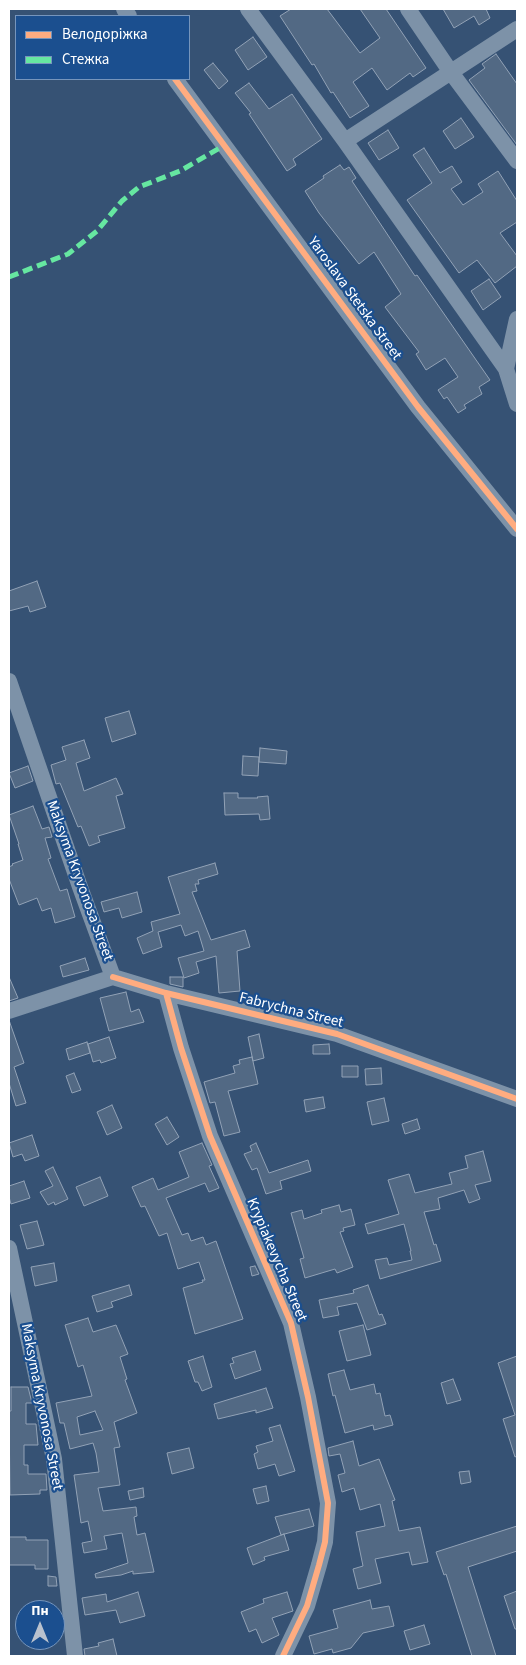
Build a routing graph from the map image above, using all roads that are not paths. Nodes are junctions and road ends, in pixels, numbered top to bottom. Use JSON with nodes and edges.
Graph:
{"nodes":[{"id":1,"x":248,"y":9,"type":"edge"},
{"id":2,"x":408,"y":9,"type":"edge"},
{"id":3,"x":517,"y":29,"type":"edge"},
{"id":4,"x":450,"y":71,"type":"junction"},
{"id":5,"x":177,"y":80,"type":"edge"},
{"id":6,"x":345,"y":141,"type":"junction"},
{"id":7,"x":517,"y":160,"type":"edge"},
{"id":8,"x":517,"y":319,"type":"edge"},
{"id":9,"x":506,"y":369,"type":"junction"},
{"id":10,"x":517,"y":404,"type":"edge"},
{"id":11,"x":517,"y":529,"type":"edge"},
{"id":12,"x":9,"y":681,"type":"edge"},
{"id":13,"x":113,"y":977,"type":"junction"},
{"id":14,"x":166,"y":993,"type":"junction"},
{"id":15,"x":9,"y":1011,"type":"edge"},
{"id":16,"x":517,"y":1099,"type":"edge"},
{"id":17,"x":9,"y":1248,"type":"edge"},
{"id":18,"x":75,"y":1656,"type":"edge"},
{"id":19,"x":284,"y":1656,"type":"edge"}],
"edges":[{"from":1,"to":6,"type":"street"},
{"from":2,"to":4,"type":"street"},
{"from":3,"to":4,"type":"street"},
{"from":4,"to":6,"type":"street"},
{"from":4,"to":7,"type":"street"},
{"from":5,"to":11,"type":"street","name":"Yaroslava Stetska Street"},
{"from":6,"to":9,"type":"street"},
{"from":8,"to":9,"type":"street"},
{"from":9,"to":10,"type":"street"},
{"from":12,"to":13,"type":"street","name":"Maksyma Kryvonosa Street"},
{"from":13,"to":14,"type":"street","name":"Fabrychna Street"},
{"from":13,"to":15,"type":"street","name":"Maksyma Kryvonosa Street"},
{"from":14,"to":16,"type":"street","name":"Fabrychna Street"},
{"from":14,"to":19,"type":"street","name":"Krypiakevycha Street"},
{"from":17,"to":18,"type":"street","name":"Maksyma Kryvonosa Street"}]}
